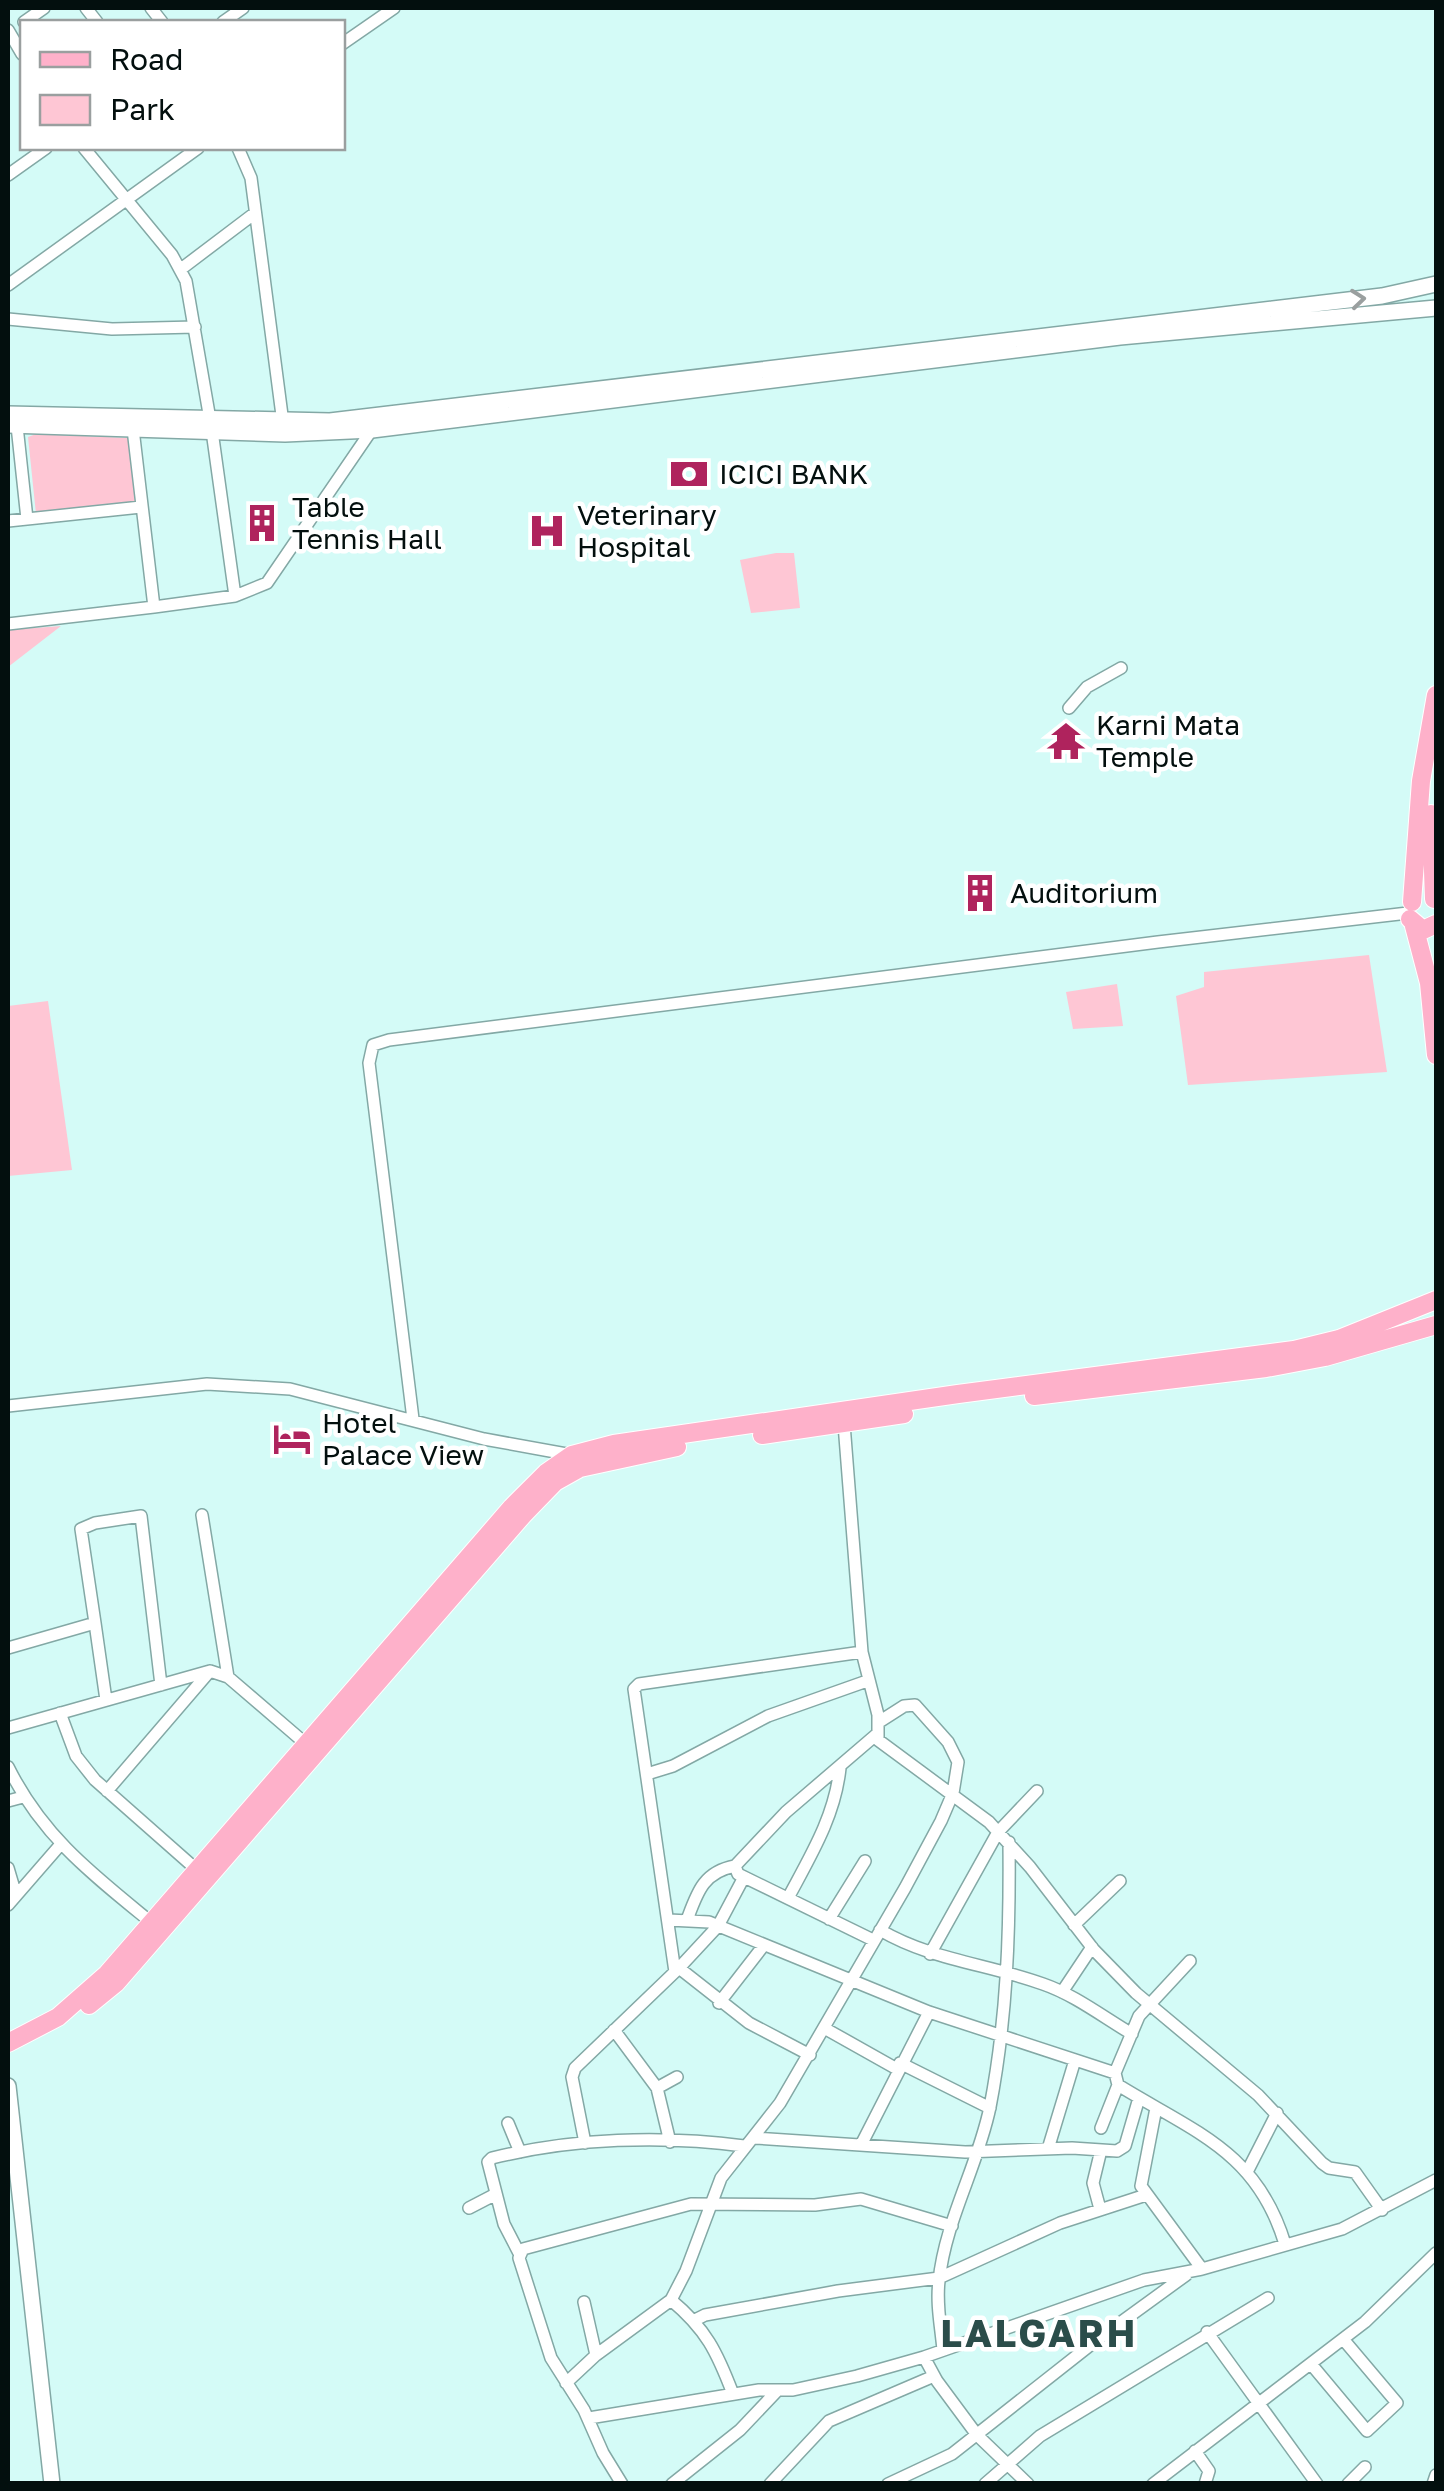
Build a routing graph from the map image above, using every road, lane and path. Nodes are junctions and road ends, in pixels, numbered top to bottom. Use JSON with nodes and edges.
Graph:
{"nodes":[{"id":1,"x":394,"y":8,"type":"edge"},
{"id":2,"x":345,"y":42,"type":"edge"},
{"id":3,"x":43,"y":150,"type":"edge"},
{"id":4,"x":86,"y":150,"type":"edge"},
{"id":5,"x":190,"y":150,"type":"edge"},
{"id":6,"x":239,"y":150,"type":"edge"},
{"id":7,"x":8,"y":156,"type":"edge"},
{"id":8,"x":12,"y":172,"type":"edge"},
{"id":9,"x":124,"y":199,"type":"junction"},
{"id":10,"x":255,"y":213,"type":"junction"},
{"id":11,"x":181,"y":269,"type":"junction"},
{"id":12,"x":8,"y":284,"type":"edge"},
{"id":13,"x":1436,"y":284,"type":"edge"},
{"id":14,"x":1436,"y":308,"type":"edge"},
{"id":15,"x":8,"y":319,"type":"edge"},
{"id":16,"x":195,"y":326,"type":"junction"},
{"id":17,"x":11,"y":422,"type":"edge"},
{"id":18,"x":376,"y":423,"type":"junction"},
{"id":19,"x":212,"y":425,"type":"junction"},
{"id":20,"x":284,"y":427,"type":"junction"},
{"id":21,"x":133,"y":429,"type":"junction"},
{"id":22,"x":141,"y":507,"type":"junction"},
{"id":23,"x":27,"y":519,"type":"junction"},
{"id":24,"x":8,"y":521,"type":"edge"},
{"id":25,"x":235,"y":596,"type":"junction"},
{"id":26,"x":154,"y":606,"type":"junction"},
{"id":27,"x":8,"y":624,"type":"edge"},
{"id":28,"x":1120,"y":668,"type":"dead end"},
{"id":29,"x":1436,"y":695,"type":"edge"},
{"id":30,"x":1068,"y":708,"type":"dead end"},
{"id":31,"x":1436,"y":752,"type":"edge"},
{"id":32,"x":1435,"y":900,"type":"edge"},
{"id":33,"x":1412,"y":914,"type":"junction"},
{"id":34,"x":1436,"y":924,"type":"edge"},
{"id":35,"x":1436,"y":1055,"type":"edge"},
{"id":36,"x":1436,"y":1300,"type":"edge"},
{"id":37,"x":1436,"y":1325,"type":"edge"},
{"id":38,"x":8,"y":1406,"type":"edge"},
{"id":39,"x":413,"y":1419,"type":"junction"},
{"id":40,"x":844,"y":1424,"type":"junction"},
{"id":41,"x":572,"y":1454,"type":"junction"},
{"id":42,"x":202,"y":1515,"type":"dead end"},
{"id":43,"x":95,"y":1623,"type":"junction"},
{"id":44,"x":8,"y":1648,"type":"edge"},
{"id":45,"x":862,"y":1652,"type":"junction"},
{"id":46,"x":210,"y":1672,"type":"junction"},
{"id":47,"x":228,"y":1677,"type":"junction"},
{"id":48,"x":867,"y":1681,"type":"junction"},
{"id":49,"x":161,"y":1685,"type":"junction"},
{"id":50,"x":106,"y":1700,"type":"junction"},
{"id":51,"x":60,"y":1713,"type":"junction"},
{"id":52,"x":8,"y":1728,"type":"edge"},
{"id":53,"x":878,"y":1728,"type":"junction"},
{"id":54,"x":306,"y":1744,"type":"junction"},
{"id":55,"x":8,"y":1767,"type":"edge"},
{"id":56,"x":840,"y":1768,"type":"junction"},
{"id":57,"x":647,"y":1774,"type":"junction"},
{"id":58,"x":107,"y":1791,"type":"junction"},
{"id":59,"x":1038,"y":1791,"type":"dead end"},
{"id":60,"x":952,"y":1793,"type":"junction"},
{"id":61,"x":23,"y":1797,"type":"junction"},
{"id":62,"x":8,"y":1801,"type":"edge"},
{"id":63,"x":998,"y":1832,"type":"junction"},
{"id":64,"x":1009,"y":1842,"type":"junction"},
{"id":65,"x":60,"y":1844,"type":"junction"},
{"id":66,"x":865,"y":1861,"type":"dead end"},
{"id":67,"x":735,"y":1866,"type":"junction"},
{"id":68,"x":8,"y":1868,"type":"edge"},
{"id":69,"x":197,"y":1870,"type":"junction"},
{"id":70,"x":744,"y":1877,"type":"junction"},
{"id":71,"x":1120,"y":1881,"type":"dead end"},
{"id":72,"x":788,"y":1898,"type":"junction"},
{"id":73,"x":12,"y":1900,"type":"edge"},
{"id":74,"x":828,"y":1918,"type":"junction"},
{"id":75,"x":668,"y":1920,"type":"junction"},
{"id":76,"x":687,"y":1920,"type":"junction"},
{"id":77,"x":152,"y":1922,"type":"junction"},
{"id":78,"x":1074,"y":1925,"type":"junction"},
{"id":79,"x":718,"y":1926,"type":"junction"},
{"id":80,"x":876,"y":1935,"type":"junction"},
{"id":81,"x":764,"y":1945,"type":"junction"},
{"id":82,"x":1092,"y":1948,"type":"junction"},
{"id":83,"x":930,"y":1954,"type":"junction"},
{"id":84,"x":1190,"y":1962,"type":"dead end"},
{"id":85,"x":677,"y":1970,"type":"junction"},
{"id":86,"x":1007,"y":1974,"type":"junction"},
{"id":87,"x":850,"y":1981,"type":"junction"},
{"id":88,"x":1062,"y":1992,"type":"junction"},
{"id":89,"x":720,"y":2003,"type":"junction"},
{"id":90,"x":1148,"y":2003,"type":"junction"},
{"id":91,"x":928,"y":2012,"type":"junction"},
{"id":92,"x":824,"y":2028,"type":"junction"},
{"id":93,"x":614,"y":2030,"type":"junction"},
{"id":94,"x":1000,"y":2034,"type":"junction"},
{"id":95,"x":1132,"y":2034,"type":"junction"},
{"id":96,"x":8,"y":2043,"type":"edge"},
{"id":97,"x":8,"y":2054,"type":"edge"},
{"id":98,"x":810,"y":2055,"type":"junction"},
{"id":99,"x":1076,"y":2060,"type":"junction"},
{"id":100,"x":899,"y":2066,"type":"junction"},
{"id":101,"x":678,"y":2077,"type":"dead end"},
{"id":102,"x":1117,"y":2079,"type":"junction"},
{"id":103,"x":8,"y":2086,"type":"edge"},
{"id":104,"x":657,"y":2088,"type":"junction"},
{"id":105,"x":1139,"y":2098,"type":"junction"},
{"id":106,"x":990,"y":2108,"type":"junction"},
{"id":107,"x":1156,"y":2108,"type":"junction"},
{"id":108,"x":1277,"y":2113,"type":"junction"},
{"id":109,"x":508,"y":2123,"type":"dead end"},
{"id":110,"x":1102,"y":2128,"type":"dead end"},
{"id":111,"x":670,"y":2142,"type":"junction"},
{"id":112,"x":749,"y":2142,"type":"junction"},
{"id":113,"x":586,"y":2143,"type":"junction"},
{"id":114,"x":860,"y":2145,"type":"junction"},
{"id":115,"x":1048,"y":2148,"type":"junction"},
{"id":116,"x":1101,"y":2150,"type":"junction"},
{"id":117,"x":520,"y":2152,"type":"junction"},
{"id":118,"x":979,"y":2152,"type":"junction"},
{"id":119,"x":474,"y":2157,"type":"dead end"},
{"id":120,"x":492,"y":2158,"type":"junction"},
{"id":121,"x":1248,"y":2170,"type":"junction"},
{"id":122,"x":1436,"y":2180,"type":"edge"},
{"id":123,"x":496,"y":2194,"type":"junction"},
{"id":124,"x":1146,"y":2195,"type":"junction"},
{"id":125,"x":709,"y":2204,"type":"junction"},
{"id":126,"x":468,"y":2208,"type":"dead end"},
{"id":127,"x":1100,"y":2209,"type":"junction"},
{"id":128,"x":1382,"y":2210,"type":"junction"},
{"id":129,"x":952,"y":2226,"type":"junction"},
{"id":130,"x":1285,"y":2244,"type":"junction"},
{"id":131,"x":519,"y":2252,"type":"junction"},
{"id":132,"x":1436,"y":2253,"type":"edge"},
{"id":133,"x":1196,"y":2270,"type":"junction"},
{"id":134,"x":939,"y":2278,"type":"junction"},
{"id":135,"x":1268,"y":2298,"type":"dead end"},
{"id":136,"x":671,"y":2300,"type":"junction"},
{"id":137,"x":584,"y":2302,"type":"dead end"},
{"id":138,"x":695,"y":2320,"type":"junction"},
{"id":139,"x":1207,"y":2332,"type":"junction"},
{"id":140,"x":1342,"y":2340,"type":"junction"},
{"id":141,"x":944,"y":2350,"type":"junction"},
{"id":142,"x":596,"y":2356,"type":"junction"},
{"id":143,"x":924,"y":2357,"type":"junction"},
{"id":144,"x":1311,"y":2364,"type":"junction"},
{"id":145,"x":880,"y":2369,"type":"junction"},
{"id":146,"x":934,"y":2376,"type":"junction"},
{"id":147,"x":566,"y":2383,"type":"junction"},
{"id":148,"x":778,"y":2391,"type":"junction"},
{"id":149,"x":733,"y":2394,"type":"junction"},
{"id":150,"x":889,"y":2395,"type":"junction"},
{"id":151,"x":1256,"y":2404,"type":"junction"},
{"id":152,"x":589,"y":2418,"type":"junction"},
{"id":153,"x":977,"y":2435,"type":"junction"},
{"id":154,"x":1195,"y":2451,"type":"junction"},
{"id":155,"x":1010,"y":2464,"type":"junction"},
{"id":156,"x":1365,"y":2467,"type":"dead end"},
{"id":157,"x":1436,"y":2476,"type":"edge"},
{"id":158,"x":52,"y":2484,"type":"edge"},
{"id":159,"x":622,"y":2484,"type":"edge"},
{"id":160,"x":672,"y":2484,"type":"edge"},
{"id":161,"x":770,"y":2484,"type":"edge"},
{"id":162,"x":888,"y":2484,"type":"edge"},
{"id":163,"x":986,"y":2484,"type":"edge"},
{"id":164,"x":1028,"y":2484,"type":"edge"},
{"id":165,"x":1154,"y":2484,"type":"edge"},
{"id":166,"x":1205,"y":2484,"type":"edge"},
{"id":167,"x":1317,"y":2484,"type":"edge"},
{"id":168,"x":1348,"y":2484,"type":"edge"},
{"id":169,"x":1433,"y":2484,"type":"edge"}],
"edges":[{"from":1,"to":2,"type":"street"},
{"from":3,"to":8,"type":"street"},
{"from":4,"to":9,"type":"street"},
{"from":5,"to":9,"type":"street"},
{"from":6,"to":10,"type":"street"},
{"from":7,"to":8,"type":"street"},
{"from":9,"to":11,"type":"street"},
{"from":9,"to":12,"type":"street"},
{"from":10,"to":11,"type":"street"},
{"from":10,"to":20,"type":"street"},
{"from":11,"to":16,"type":"street"},
{"from":18,"to":13,"type":"street","one_way":true},
{"from":14,"to":18,"type":"street"},
{"from":15,"to":16,"type":"street"},
{"from":16,"to":19,"type":"street"},
{"from":17,"to":19,"type":"street"},
{"from":17,"to":21,"type":"street"},
{"from":17,"to":23,"type":"street"},
{"from":18,"to":20,"type":"street"},
{"from":18,"to":25,"type":"street"},
{"from":19,"to":20,"type":"street"},
{"from":19,"to":21,"type":"street"},
{"from":19,"to":25,"type":"street"},
{"from":21,"to":22,"type":"street"},
{"from":22,"to":23,"type":"street"},
{"from":22,"to":26,"type":"street"},
{"from":23,"to":24,"type":"street"},
{"from":25,"to":26,"type":"street"},
{"from":26,"to":27,"type":"street"},
{"from":28,"to":30,"type":"street"},
{"from":29,"to":33,"type":"main road"},
{"from":31,"to":32,"type":"main road"},
{"from":32,"to":33,"type":"main road"},
{"from":33,"to":34,"type":"main road"},
{"from":33,"to":35,"type":"main road"},
{"from":33,"to":39,"type":"street"},
{"from":36,"to":41,"type":"main road"},
{"from":37,"to":40,"type":"main road"},
{"from":38,"to":39,"type":"street"},
{"from":39,"to":41,"type":"street"},
{"from":40,"to":45,"type":"street"},
{"from":40,"to":97,"type":"main road"},
{"from":41,"to":54,"type":"main road"},
{"from":42,"to":47,"type":"street"},
{"from":43,"to":44,"type":"street"},
{"from":43,"to":49,"type":"street"},
{"from":43,"to":50,"type":"street"},
{"from":45,"to":48,"type":"street"},
{"from":45,"to":57,"type":"street"},
{"from":46,"to":47,"type":"street"},
{"from":46,"to":49,"type":"street"},
{"from":46,"to":58,"type":"street"},
{"from":47,"to":54,"type":"street"},
{"from":48,"to":53,"type":"street"},
{"from":48,"to":57,"type":"street"},
{"from":49,"to":50,"type":"street"},
{"from":50,"to":51,"type":"street"},
{"from":51,"to":52,"type":"street"},
{"from":51,"to":58,"type":"street"},
{"from":53,"to":56,"type":"street"},
{"from":53,"to":60,"type":"street"},
{"from":53,"to":60,"type":"street"},
{"from":54,"to":69,"type":"main road"},
{"from":55,"to":61,"type":"street"},
{"from":56,"to":67,"type":"street"},
{"from":56,"to":72,"type":"street"},
{"from":57,"to":75,"type":"street"},
{"from":58,"to":69,"type":"street"},
{"from":59,"to":63,"type":"street"},
{"from":60,"to":63,"type":"street"},
{"from":60,"to":80,"type":"street"},
{"from":61,"to":62,"type":"street"},
{"from":61,"to":65,"type":"street"},
{"from":63,"to":64,"type":"street"},
{"from":63,"to":83,"type":"street"},
{"from":64,"to":78,"type":"street"},
{"from":64,"to":86,"type":"street"},
{"from":65,"to":73,"type":"street"},
{"from":65,"to":77,"type":"street"},
{"from":66,"to":74,"type":"street"},
{"from":67,"to":70,"type":"street"},
{"from":67,"to":76,"type":"street"},
{"from":68,"to":73,"type":"street"},
{"from":69,"to":77,"type":"main road"},
{"from":70,"to":72,"type":"street"},
{"from":70,"to":79,"type":"street"},
{"from":71,"to":78,"type":"street"},
{"from":72,"to":74,"type":"street"},
{"from":74,"to":80,"type":"street"},
{"from":75,"to":76,"type":"street"},
{"from":75,"to":85,"type":"street"},
{"from":76,"to":79,"type":"street"},
{"from":77,"to":96,"type":"main road"},
{"from":78,"to":82,"type":"street"},
{"from":79,"to":81,"type":"street"},
{"from":79,"to":85,"type":"street"},
{"from":80,"to":83,"type":"street"},
{"from":80,"to":87,"type":"street"},
{"from":81,"to":87,"type":"street"},
{"from":81,"to":89,"type":"street"},
{"from":82,"to":88,"type":"street"},
{"from":82,"to":90,"type":"street"},
{"from":83,"to":86,"type":"street"},
{"from":84,"to":90,"type":"street"},
{"from":85,"to":89,"type":"street"},
{"from":85,"to":93,"type":"street"},
{"from":86,"to":88,"type":"street"},
{"from":86,"to":94,"type":"street"},
{"from":87,"to":91,"type":"street"},
{"from":87,"to":92,"type":"street"},
{"from":88,"to":95,"type":"street"},
{"from":89,"to":98,"type":"street"},
{"from":90,"to":95,"type":"street"},
{"from":90,"to":108,"type":"street"},
{"from":91,"to":94,"type":"street"},
{"from":91,"to":100,"type":"street"},
{"from":92,"to":98,"type":"street"},
{"from":92,"to":100,"type":"street"},
{"from":93,"to":104,"type":"street"},
{"from":93,"to":113,"type":"street"},
{"from":94,"to":99,"type":"street"},
{"from":94,"to":106,"type":"street"},
{"from":95,"to":102,"type":"street"},
{"from":98,"to":112,"type":"street"},
{"from":99,"to":102,"type":"street"},
{"from":99,"to":115,"type":"street"},
{"from":100,"to":106,"type":"street"},
{"from":100,"to":114,"type":"street"},
{"from":101,"to":104,"type":"street"},
{"from":102,"to":105,"type":"street"},
{"from":102,"to":110,"type":"street"},
{"from":103,"to":158,"type":"street"},
{"from":104,"to":111,"type":"street"},
{"from":105,"to":107,"type":"street"},
{"from":105,"to":116,"type":"street"},
{"from":106,"to":118,"type":"street"},
{"from":107,"to":121,"type":"street"},
{"from":107,"to":124,"type":"street"},
{"from":108,"to":121,"type":"street"},
{"from":108,"to":128,"type":"street"},
{"from":109,"to":117,"type":"street"},
{"from":111,"to":112,"type":"street"},
{"from":111,"to":113,"type":"street"},
{"from":112,"to":114,"type":"street"},
{"from":112,"to":125,"type":"street"},
{"from":113,"to":117,"type":"street"},
{"from":114,"to":118,"type":"street"},
{"from":115,"to":116,"type":"street"},
{"from":115,"to":118,"type":"street"},
{"from":116,"to":127,"type":"street"},
{"from":117,"to":120,"type":"street"},
{"from":118,"to":129,"type":"street"},
{"from":119,"to":120,"type":"street"},
{"from":120,"to":123,"type":"street"},
{"from":121,"to":130,"type":"street"},
{"from":122,"to":128,"type":"street"},
{"from":123,"to":126,"type":"street"},
{"from":123,"to":131,"type":"street"},
{"from":124,"to":127,"type":"street"},
{"from":124,"to":133,"type":"street"},
{"from":125,"to":129,"type":"street"},
{"from":125,"to":131,"type":"street"},
{"from":125,"to":136,"type":"street"},
{"from":127,"to":134,"type":"street"},
{"from":128,"to":130,"type":"street"},
{"from":129,"to":134,"type":"street"},
{"from":130,"to":133,"type":"street"},
{"from":131,"to":147,"type":"street"},
{"from":132,"to":140,"type":"street"},
{"from":133,"to":141,"type":"street"},
{"from":133,"to":153,"type":"street"},
{"from":134,"to":138,"type":"street"},
{"from":134,"to":141,"type":"street"},
{"from":135,"to":139,"type":"street"},
{"from":136,"to":138,"type":"street"},
{"from":136,"to":142,"type":"street"},
{"from":137,"to":142,"type":"street"},
{"from":138,"to":149,"type":"street"},
{"from":139,"to":151,"type":"street"},
{"from":139,"to":155,"type":"street"},
{"from":140,"to":144,"type":"street"},
{"from":140,"to":144,"type":"street"},
{"from":141,"to":143,"type":"street"},
{"from":142,"to":147,"type":"street"},
{"from":143,"to":145,"type":"street"},
{"from":143,"to":146,"type":"street"},
{"from":144,"to":151,"type":"street"},
{"from":145,"to":148,"type":"street"},
{"from":145,"to":150,"type":"street"},
{"from":146,"to":150,"type":"street"},
{"from":146,"to":153,"type":"street"},
{"from":147,"to":152,"type":"street"},
{"from":148,"to":149,"type":"street"},
{"from":148,"to":160,"type":"street"},
{"from":149,"to":152,"type":"street"},
{"from":150,"to":161,"type":"street"},
{"from":151,"to":154,"type":"street"},
{"from":151,"to":167,"type":"street"},
{"from":152,"to":159,"type":"street"},
{"from":153,"to":155,"type":"street"},
{"from":153,"to":162,"type":"street"},
{"from":154,"to":165,"type":"street"},
{"from":154,"to":166,"type":"street"},
{"from":155,"to":163,"type":"street"},
{"from":155,"to":164,"type":"street"},
{"from":156,"to":168,"type":"street"},
{"from":157,"to":169,"type":"street"}]}
